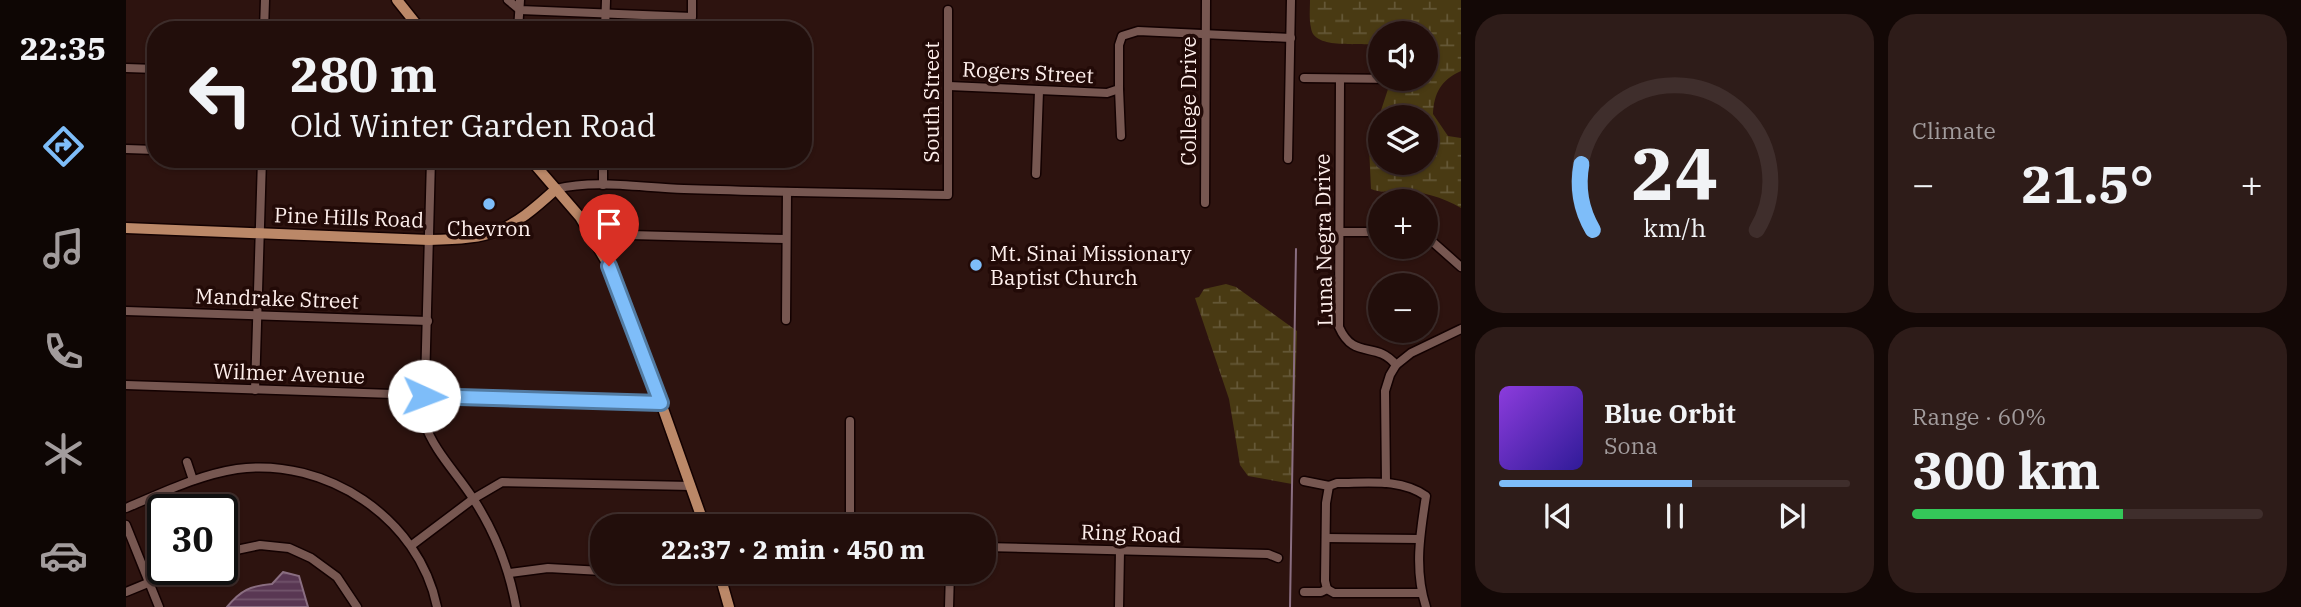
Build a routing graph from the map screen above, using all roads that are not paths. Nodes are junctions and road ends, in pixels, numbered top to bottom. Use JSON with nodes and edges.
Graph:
{"nodes":[{"id":1,"x":265,"y":0,"type":"edge"},
{"id":2,"x":397,"y":0,"type":"edge"},
{"id":3,"x":508,"y":0,"type":"edge"},
{"id":4,"x":606,"y":0,"type":"edge"},
{"id":5,"x":692,"y":0,"type":"edge"},
{"id":6,"x":1206,"y":0,"type":"edge"},
{"id":7,"x":1291,"y":0,"type":"edge"},
{"id":8,"x":520,"y":5,"type":"edge"},
{"id":9,"x":948,"y":10,"type":"dead end"},
{"id":10,"x":605,"y":13,"type":"junction"},
{"id":11,"x":264,"y":21,"type":"edge"},
{"id":12,"x":414,"y":21,"type":"edge"},
{"id":13,"x":605,"y":21,"type":"edge"},
{"id":14,"x":1205,"y":35,"type":"junction"},
{"id":15,"x":1291,"y":38,"type":"junction"},
{"id":16,"x":126,"y":68,"type":"edge"},
{"id":17,"x":147,"y":69,"type":"edge"},
{"id":18,"x":1304,"y":78,"type":"dead end"},
{"id":19,"x":1340,"y":79,"type":"junction"},
{"id":20,"x":1368,"y":79,"type":"edge"},
{"id":21,"x":949,"y":86,"type":"junction"},
{"id":22,"x":1119,"y":89,"type":"junction"},
{"id":23,"x":1039,"y":91,"type":"junction"},
{"id":24,"x":1121,"y":136,"type":"dead end"},
{"id":25,"x":126,"y":149,"type":"edge"},
{"id":26,"x":147,"y":150,"type":"edge"},
{"id":27,"x":1288,"y":159,"type":"dead end"},
{"id":28,"x":262,"y":168,"type":"edge"},
{"id":29,"x":429,"y":168,"type":"edge"},
{"id":30,"x":538,"y":168,"type":"edge"},
{"id":31,"x":603,"y":168,"type":"edge"},
{"id":32,"x":1036,"y":174,"type":"dead end"},
{"id":33,"x":603,"y":185,"type":"junction"},
{"id":34,"x":556,"y":189,"type":"junction"},
{"id":35,"x":787,"y":192,"type":"junction"},
{"id":36,"x":1205,"y":203,"type":"dead end"},
{"id":37,"x":126,"y":228,"type":"edge"},
{"id":38,"x":1341,"y":232,"type":"junction"},
{"id":39,"x":1368,"y":232,"type":"edge"},
{"id":40,"x":260,"y":233,"type":"junction"},
{"id":41,"x":592,"y":233,"type":"junction"},
{"id":42,"x":785,"y":239,"type":"junction"},
{"id":43,"x":429,"y":240,"type":"junction"},
{"id":44,"x":1438,"y":247,"type":"edge"},
{"id":45,"x":1461,"y":267,"type":"edge"},
{"id":46,"x":126,"y":311,"type":"edge"},
{"id":47,"x":257,"y":314,"type":"junction"},
{"id":48,"x":786,"y":320,"type":"dead end"},
{"id":49,"x":428,"y":321,"type":"junction"},
{"id":50,"x":1461,"y":329,"type":"edge"},
{"id":51,"x":1396,"y":365,"type":"junction"},
{"id":52,"x":126,"y":385,"type":"edge"},
{"id":53,"x":255,"y":390,"type":"junction"},
{"id":54,"x":424,"y":396,"type":"junction"},
{"id":55,"x":661,"y":403,"type":"junction"},
{"id":56,"x":850,"y":421,"type":"dead end"},
{"id":57,"x":187,"y":462,"type":"dead end"},
{"id":58,"x":193,"y":480,"type":"junction"},
{"id":59,"x":1304,"y":481,"type":"dead end"},
{"id":60,"x":1386,"y":483,"type":"junction"},
{"id":61,"x":691,"y":486,"type":"junction"},
{"id":62,"x":1329,"y":486,"type":"junction"},
{"id":63,"x":473,"y":499,"type":"junction"},
{"id":64,"x":126,"y":508,"type":"edge"},
{"id":65,"x":701,"y":514,"type":"edge"},
{"id":66,"x":850,"y":514,"type":"edge"},
{"id":67,"x":126,"y":526,"type":"edge"},
{"id":68,"x":1326,"y":537,"type":"junction"},
{"id":69,"x":1419,"y":539,"type":"junction"},
{"id":70,"x":412,"y":545,"type":"junction"},
{"id":71,"x":996,"y":547,"type":"edge"},
{"id":72,"x":238,"y":550,"type":"edge"},
{"id":73,"x":1120,"y":551,"type":"junction"},
{"id":74,"x":1278,"y":558,"type":"dead end"},
{"id":75,"x":590,"y":570,"type":"edge"},
{"id":76,"x":510,"y":573,"type":"junction"},
{"id":77,"x":147,"y":578,"type":"edge"},
{"id":78,"x":147,"y":584,"type":"edge"},
{"id":79,"x":722,"y":584,"type":"edge"},
{"id":80,"x":950,"y":584,"type":"edge"},
{"id":81,"x":150,"y":585,"type":"edge"},
{"id":82,"x":1327,"y":589,"type":"junction"},
{"id":83,"x":126,"y":592,"type":"edge"},
{"id":84,"x":1304,"y":592,"type":"dead end"},
{"id":85,"x":1422,"y":593,"type":"junction"},
{"id":86,"x":159,"y":607,"type":"edge"},
{"id":87,"x":356,"y":607,"type":"edge"},
{"id":88,"x":437,"y":607,"type":"edge"},
{"id":89,"x":516,"y":607,"type":"edge"},
{"id":90,"x":729,"y":607,"type":"edge"},
{"id":91,"x":949,"y":607,"type":"edge"},
{"id":92,"x":1119,"y":607,"type":"edge"},
{"id":93,"x":1426,"y":607,"type":"edge"}],
"edges":[{"from":1,"to":11,"type":"street"},
{"from":2,"to":12,"type":"main road"},
{"from":3,"to":8,"type":"street"},
{"from":4,"to":10,"type":"street"},
{"from":5,"to":10,"type":"street"},
{"from":6,"to":14,"type":"street","name":"College Drive"},
{"from":7,"to":15,"type":"street"},
{"from":8,"to":10,"type":"street"},
{"from":9,"to":21,"type":"street","name":"South Street"},
{"from":10,"to":13,"type":"street"},
{"from":14,"to":15,"type":"street"},
{"from":14,"to":22,"type":"street"},
{"from":14,"to":36,"type":"street","name":"College Drive"},
{"from":15,"to":27,"type":"street"},
{"from":16,"to":17,"type":"street"},
{"from":18,"to":19,"type":"street"},
{"from":19,"to":20,"type":"street"},
{"from":19,"to":38,"type":"street","name":"Luna Negra Drive"},
{"from":21,"to":23,"type":"street","name":"Rogers Street"},
{"from":21,"to":35,"type":"street","name":"South Street"},
{"from":22,"to":23,"type":"street","name":"Rogers Street"},
{"from":22,"to":24,"type":"street"},
{"from":23,"to":32,"type":"street"},
{"from":25,"to":26,"type":"street"},
{"from":28,"to":40,"type":"street"},
{"from":29,"to":43,"type":"street"},
{"from":30,"to":34,"type":"main road"},
{"from":31,"to":33,"type":"street"},
{"from":33,"to":34,"type":"street"},
{"from":33,"to":35,"type":"street"},
{"from":34,"to":41,"type":"main road"},
{"from":34,"to":43,"type":"main road","name":"Pine Hills Road"},
{"from":35,"to":42,"type":"street"},
{"from":37,"to":40,"type":"main road","name":"Pine Hills Road"},
{"from":38,"to":39,"type":"street"},
{"from":38,"to":51,"type":"street","name":"Luna Negra Drive"},
{"from":40,"to":43,"type":"main road","name":"Pine Hills Road"},
{"from":40,"to":47,"type":"street"},
{"from":41,"to":42,"type":"street"},
{"from":41,"to":55,"type":"main road"},
{"from":42,"to":48,"type":"street"},
{"from":43,"to":49,"type":"street"},
{"from":44,"to":45,"type":"street"},
{"from":46,"to":47,"type":"street","name":"Mandrake Street"},
{"from":47,"to":49,"type":"street","name":"Mandrake Street"},
{"from":47,"to":53,"type":"street"},
{"from":49,"to":54,"type":"street"},
{"from":50,"to":51,"type":"street"},
{"from":51,"to":60,"type":"street"},
{"from":52,"to":53,"type":"street","name":"Wilmer Avenue"},
{"from":53,"to":54,"type":"street","name":"Wilmer Avenue"},
{"from":54,"to":55,"type":"street","name":"Wilmer Avenue"},
{"from":54,"to":63,"type":"street"},
{"from":55,"to":61,"type":"main road"},
{"from":56,"to":66,"type":"street"},
{"from":57,"to":58,"type":"street"},
{"from":58,"to":64,"type":"street"},
{"from":58,"to":70,"type":"street"},
{"from":59,"to":62,"type":"street"},
{"from":60,"to":62,"type":"street"},
{"from":60,"to":69,"type":"street"},
{"from":61,"to":63,"type":"street"},
{"from":61,"to":65,"type":"main road"},
{"from":62,"to":68,"type":"street"},
{"from":63,"to":70,"type":"street"},
{"from":63,"to":76,"type":"street"},
{"from":67,"to":77,"type":"street"},
{"from":68,"to":69,"type":"street"},
{"from":68,"to":82,"type":"street"},
{"from":69,"to":85,"type":"street"},
{"from":70,"to":88,"type":"street"},
{"from":71,"to":73,"type":"street","name":"Ring Road"},
{"from":72,"to":87,"type":"street"},
{"from":73,"to":74,"type":"street","name":"Ring Road"},
{"from":73,"to":92,"type":"street"},
{"from":75,"to":76,"type":"street"},
{"from":76,"to":89,"type":"street"},
{"from":78,"to":83,"type":"street"},
{"from":79,"to":90,"type":"main road"},
{"from":80,"to":91,"type":"street"},
{"from":81,"to":86,"type":"street"},
{"from":82,"to":84,"type":"street"},
{"from":82,"to":85,"type":"street"},
{"from":85,"to":93,"type":"street"}]}
